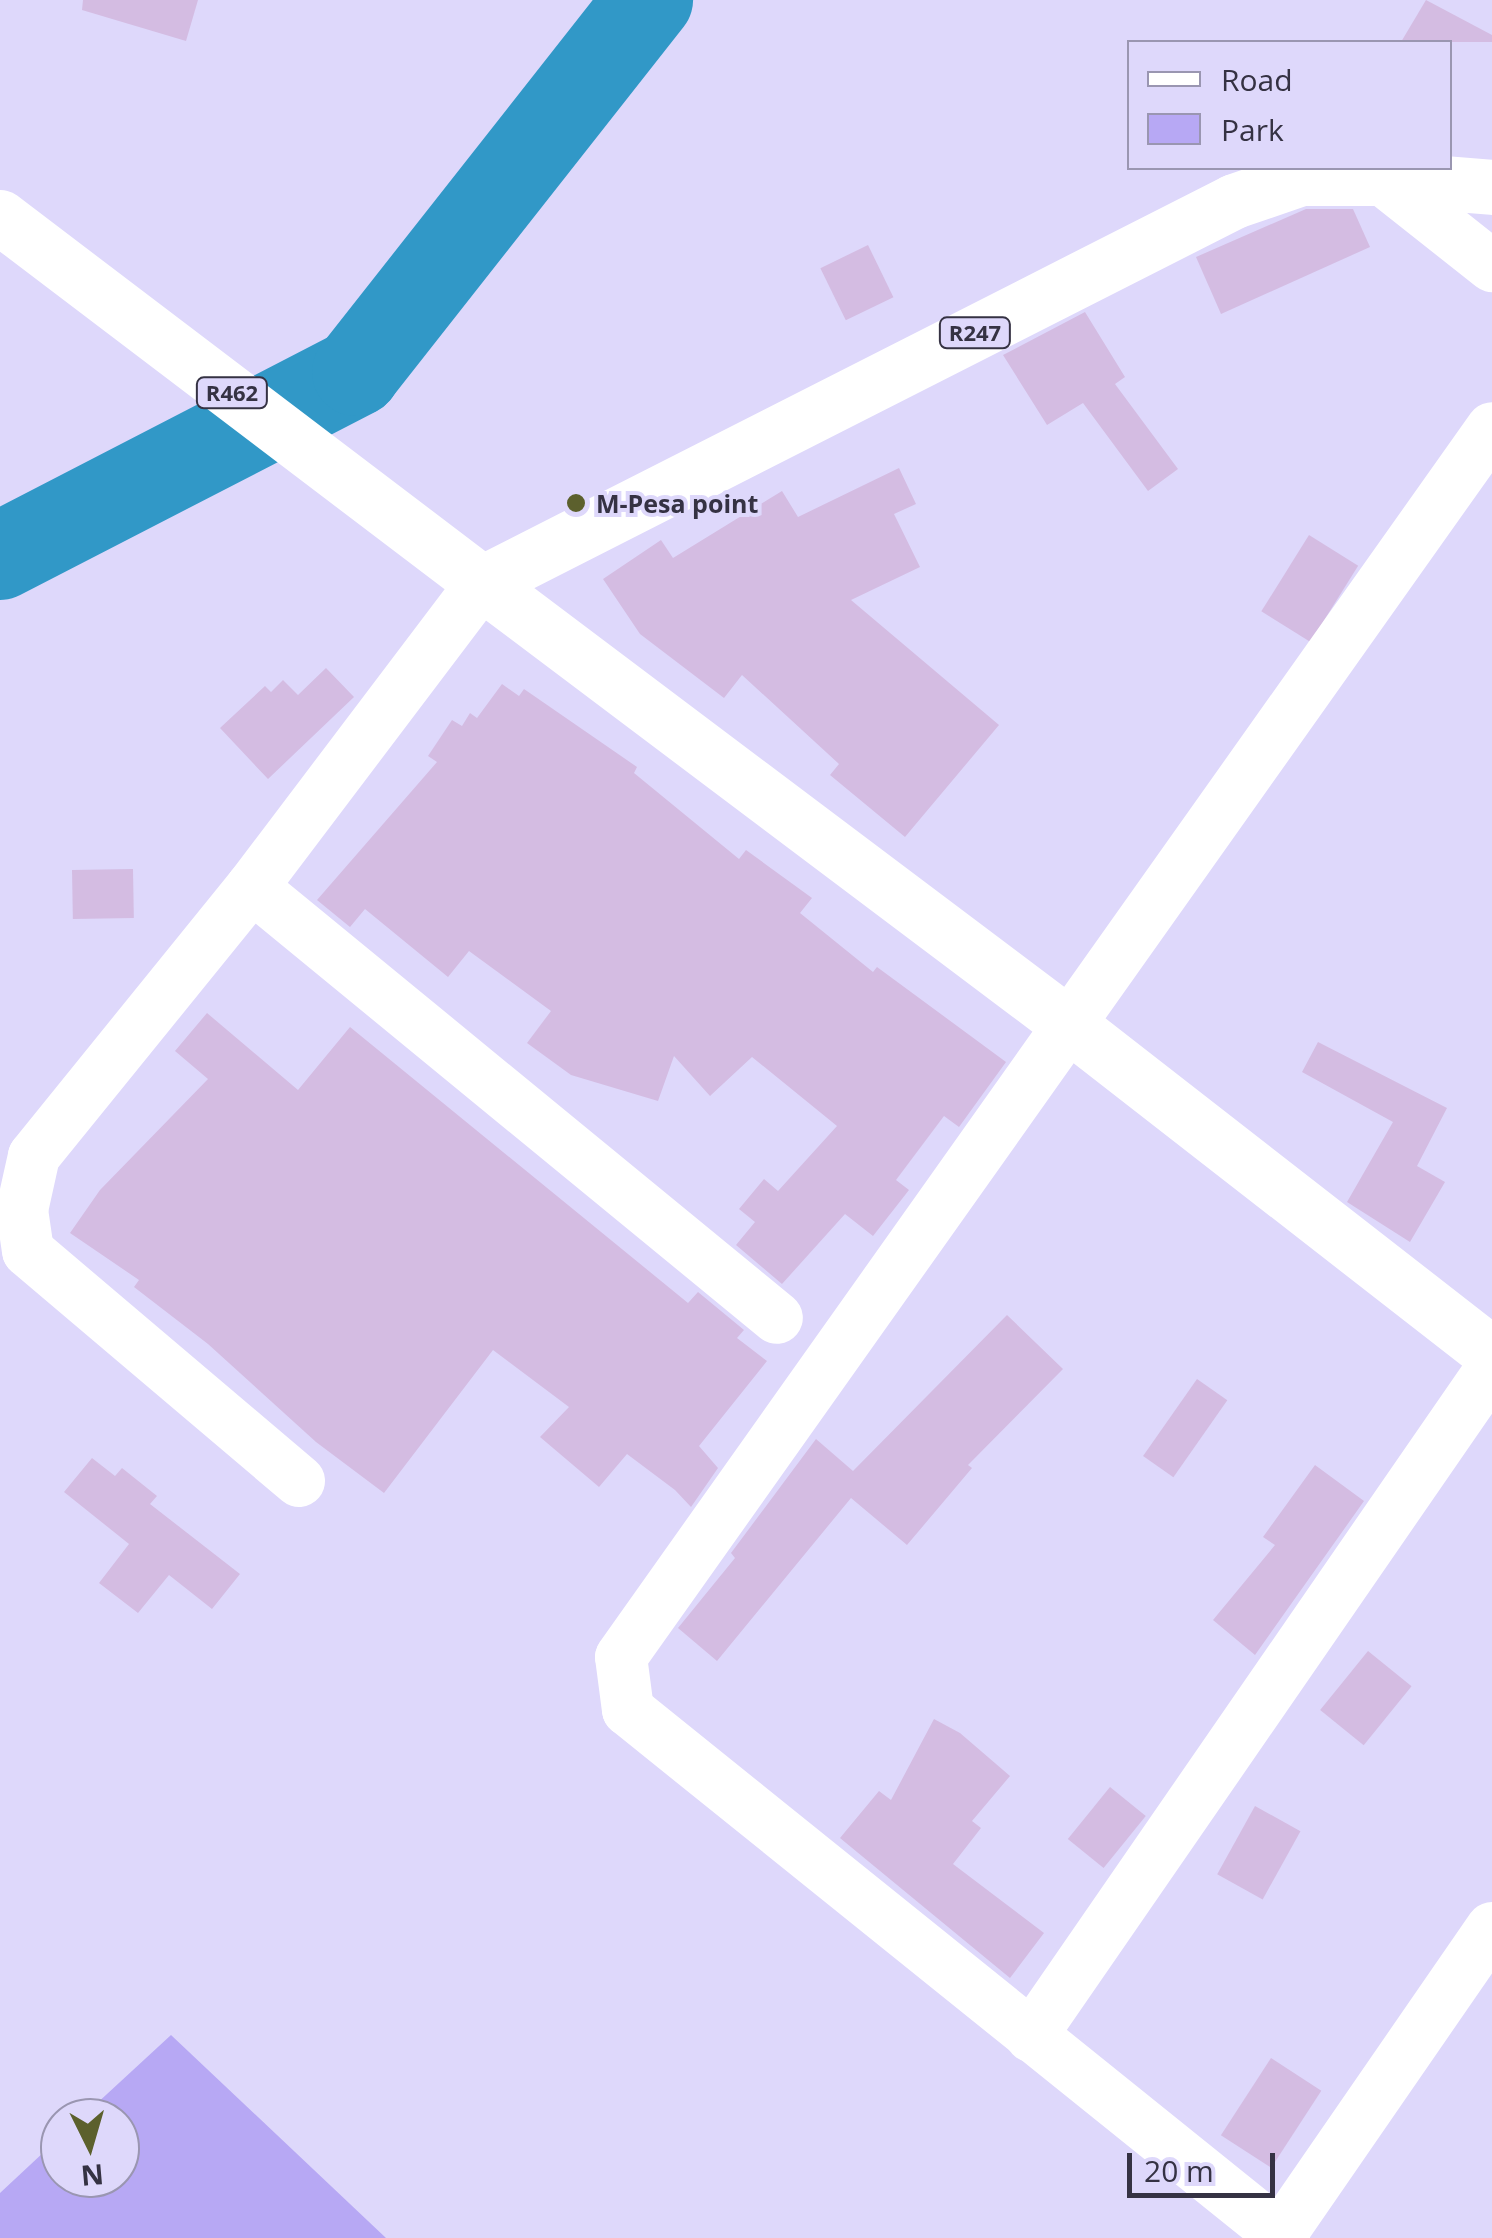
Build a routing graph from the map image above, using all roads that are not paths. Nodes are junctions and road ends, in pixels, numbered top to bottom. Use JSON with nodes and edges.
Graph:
{"nodes":[{"id":1,"x":1380,"y":178,"type":"junction"},
{"id":2,"x":1492,"y":187,"type":"edge"},
{"id":3,"x":0,"y":217,"type":"edge"},
{"id":4,"x":1492,"y":266,"type":"edge"},
{"id":5,"x":1492,"y":428,"type":"edge"},
{"id":6,"x":482,"y":583,"type":"junction"},
{"id":7,"x":252,"y":887,"type":"junction"},
{"id":8,"x":1072,"y":1027,"type":"junction"},
{"id":9,"x":778,"y":1318,"type":"dead end"},
{"id":10,"x":1492,"y":1354,"type":"edge"},
{"id":11,"x":1492,"y":1368,"type":"edge"},
{"id":12,"x":299,"y":1481,"type":"dead end"},
{"id":13,"x":1492,"y":1928,"type":"edge"},
{"id":14,"x":1031,"y":2036,"type":"junction"},
{"id":15,"x":1282,"y":2236,"type":"edge"}],
"edges":[{"from":1,"to":2,"type":"main road","number":"R247"},
{"from":1,"to":4,"type":"street"},
{"from":1,"to":6,"type":"main road","number":"R247"},
{"from":3,"to":6,"type":"main road","number":"R462"},
{"from":5,"to":8,"type":"street"},
{"from":6,"to":7,"type":"street"},
{"from":6,"to":8,"type":"main road"},
{"from":7,"to":9,"type":"street"},
{"from":7,"to":12,"type":"street"},
{"from":8,"to":10,"type":"main road"},
{"from":8,"to":14,"type":"street"},
{"from":11,"to":14,"type":"street"},
{"from":13,"to":15,"type":"street"},
{"from":14,"to":15,"type":"street"}]}
